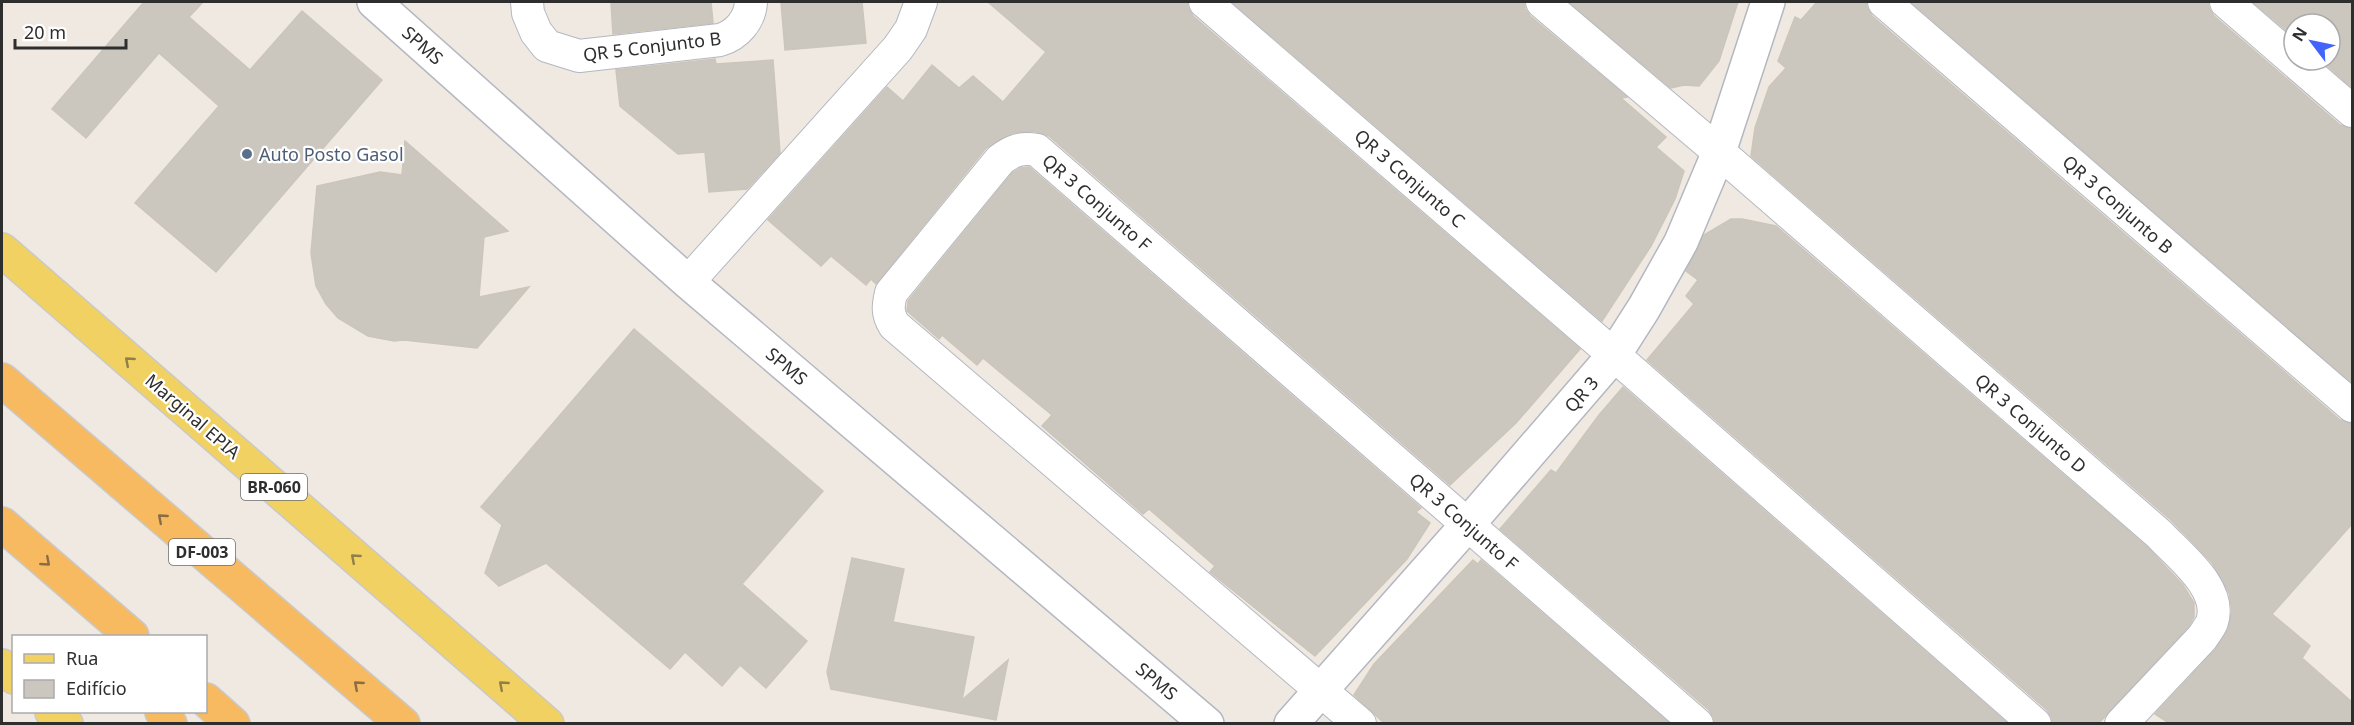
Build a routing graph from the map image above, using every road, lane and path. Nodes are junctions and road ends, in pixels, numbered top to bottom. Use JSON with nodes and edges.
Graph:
{"nodes":[{"id":1,"x":374,"y":2,"type":"edge"},
{"id":2,"x":527,"y":2,"type":"edge"},
{"id":3,"x":750,"y":2,"type":"edge"},
{"id":4,"x":921,"y":2,"type":"edge"},
{"id":5,"x":1205,"y":2,"type":"edge"},
{"id":6,"x":1542,"y":2,"type":"edge"},
{"id":7,"x":1768,"y":2,"type":"edge"},
{"id":8,"x":1884,"y":2,"type":"edge"},
{"id":9,"x":2226,"y":2,"type":"edge"},
{"id":10,"x":2352,"y":111,"type":"edge"},
{"id":11,"x":1719,"y":152,"type":"junction"},
{"id":12,"x":2,"y":250,"type":"edge"},
{"id":13,"x":688,"y":282,"type":"junction"},
{"id":14,"x":1614,"y":355,"type":"junction"},
{"id":15,"x":2,"y":380,"type":"edge"},
{"id":16,"x":2352,"y":406,"type":"edge"},
{"id":17,"x":2,"y":524,"type":"edge"},
{"id":18,"x":1468,"y":524,"type":"junction"},
{"id":19,"x":74,"y":587,"type":"junction"},
{"id":20,"x":108,"y":635,"type":"edge"},
{"id":21,"x":131,"y":635,"type":"edge"},
{"id":22,"x":1321,"y":688,"type":"junction"},
{"id":23,"x":207,"y":701,"type":"edge"},
{"id":24,"x":54,"y":713,"type":"edge"},
{"id":25,"x":66,"y":723,"type":"edge"},
{"id":26,"x":233,"y":723,"type":"edge"},
{"id":27,"x":402,"y":723,"type":"edge"},
{"id":28,"x":547,"y":723,"type":"edge"},
{"id":29,"x":1207,"y":723,"type":"edge"},
{"id":30,"x":1291,"y":723,"type":"edge"},
{"id":31,"x":1360,"y":723,"type":"edge"},
{"id":32,"x":1696,"y":723,"type":"edge"},
{"id":33,"x":2035,"y":723,"type":"edge"},
{"id":34,"x":2121,"y":723,"type":"edge"}],
"edges":[{"from":1,"to":13,"type":"street","name":"SPMS"},
{"from":2,"to":3,"type":"street","name":"QR 5 Conjunto B"},
{"from":4,"to":13,"type":"street"},
{"from":5,"to":14,"type":"street","name":"QR 3 Conjunto C"},
{"from":6,"to":11,"type":"street"},
{"from":7,"to":11,"type":"street","name":"QR 3"},
{"from":8,"to":16,"type":"street","name":"QR 3 Conjunto B"},
{"from":9,"to":10,"type":"street"},
{"from":11,"to":14,"type":"street","name":"QR 3"},
{"from":11,"to":34,"type":"street","name":"QR 3 Conjunto D"},
{"from":28,"to":12,"type":"main road","name":"Marginal EPIA","number":"BR-060","one_way":true},
{"from":13,"to":29,"type":"street","name":"SPMS"},
{"from":14,"to":18,"type":"street","name":"QR 3"},
{"from":14,"to":33,"type":"street"},
{"from":27,"to":15,"type":"highway","number":"DF-003","one_way":true},
{"from":17,"to":19,"type":"highway","one_way":true},
{"from":18,"to":22,"type":"street","name":"QR 3"},
{"from":18,"to":22,"type":"street","name":"QR 3 Conjunto F"},
{"from":18,"to":32,"type":"street","name":"QR 3 Conjunto F"},
{"from":19,"to":20,"type":"highway"},
{"from":19,"to":21,"type":"highway"},
{"from":22,"to":30,"type":"street","name":"QR 3"},
{"from":22,"to":31,"type":"street","name":"QR 3 Conjunto F"},
{"from":23,"to":26,"type":"highway"},
{"from":24,"to":25,"type":"main road"}]}
